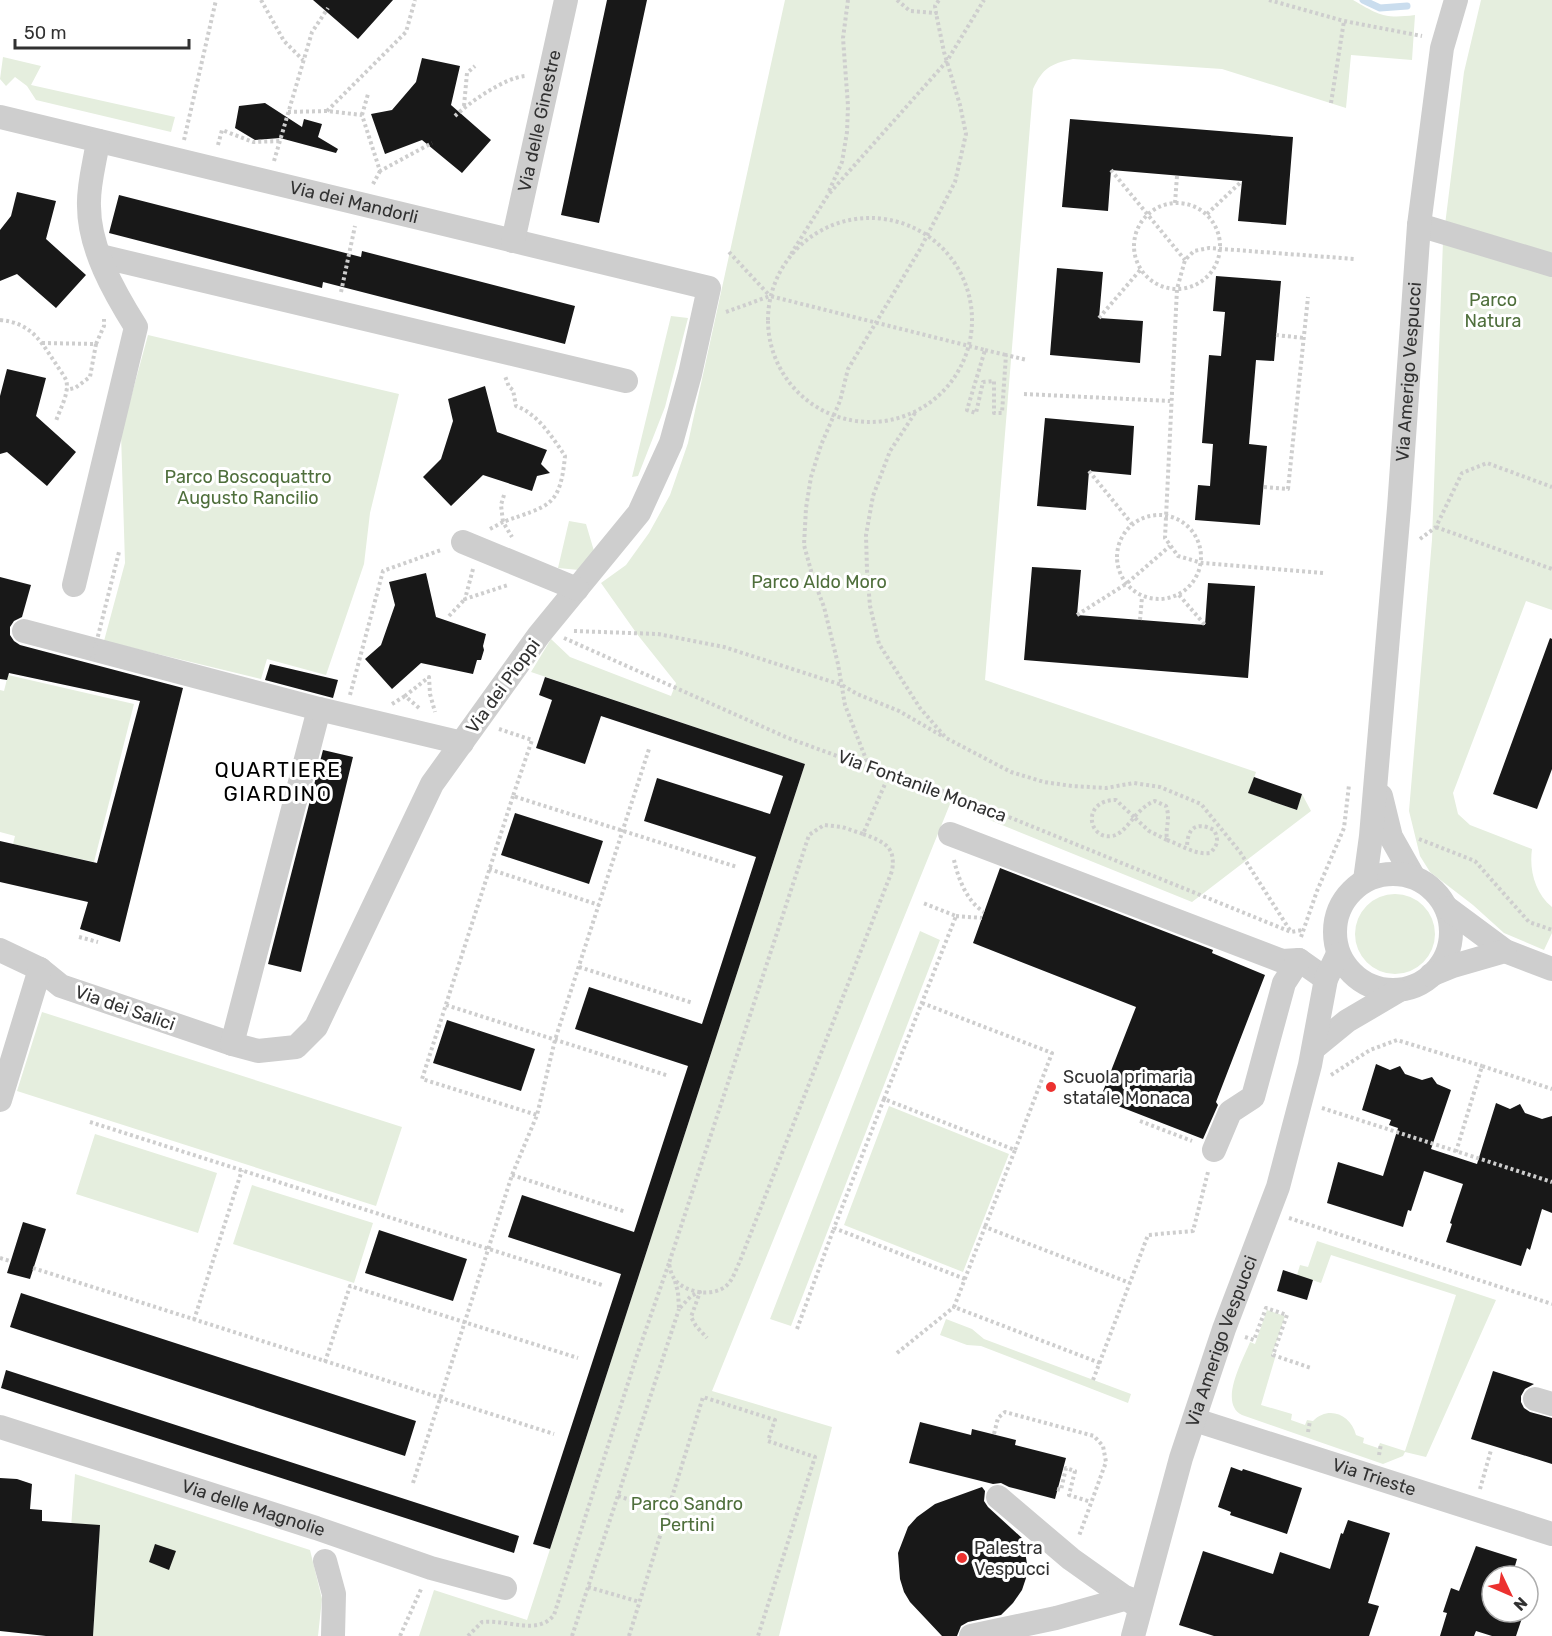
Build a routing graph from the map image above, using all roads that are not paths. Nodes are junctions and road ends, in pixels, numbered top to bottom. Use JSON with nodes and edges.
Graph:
{"nodes":[{"id":1,"x":566,"y":0,"type":"edge"},
{"id":2,"x":1456,"y":0,"type":"edge"},
{"id":3,"x":0,"y":117,"type":"edge"},
{"id":4,"x":98,"y":141,"type":"junction"},
{"id":5,"x":1419,"y":225,"type":"junction"},
{"id":6,"x":513,"y":241,"type":"junction"},
{"id":7,"x":100,"y":256,"type":"junction"},
{"id":8,"x":1552,"y":265,"type":"edge"},
{"id":9,"x":709,"y":288,"type":"joint"},
{"id":10,"x":626,"y":381,"type":"dead end"},
{"id":11,"x":463,"y":542,"type":"road end"},
{"id":12,"x":74,"y":585,"type":"dead end"},
{"id":13,"x":577,"y":589,"type":"junction"},
{"id":14,"x":24,"y":631,"type":"dead end"},
{"id":15,"x":319,"y":709,"type":"junction"},
{"id":16,"x":462,"y":743,"type":"junction"},
{"id":17,"x":950,"y":834,"type":"dead end"},
{"id":18,"x":1381,"y":836,"type":"junction"},
{"id":19,"x":1413,"y":876,"type":"junction"},
{"id":20,"x":1365,"y":880,"type":"junction"},
{"id":21,"x":1447,"y":908,"type":"junction"},
{"id":22,"x":0,"y":951,"type":"edge"},
{"id":23,"x":1505,"y":951,"type":"junction"},
{"id":24,"x":1338,"y":954,"type":"junction"},
{"id":25,"x":1299,"y":960,"type":"junction"},
{"id":26,"x":40,"y":969,"type":"junction"},
{"id":27,"x":1552,"y":969,"type":"edge"},
{"id":28,"x":1431,"y":975,"type":"junction"},
{"id":29,"x":1326,"y":979,"type":"junction"},
{"id":30,"x":1398,"y":991,"type":"junction"},
{"id":31,"x":232,"y":1044,"type":"junction"},
{"id":32,"x":1314,"y":1048,"type":"junction"},
{"id":33,"x":258,"y":1051,"type":"joint"},
{"id":34,"x":0,"y":1100,"type":"edge"},
{"id":35,"x":1214,"y":1150,"type":"road end"},
{"id":36,"x":1195,"y":1420,"type":"junction"},
{"id":37,"x":0,"y":1427,"type":"edge"},
{"id":38,"x":998,"y":1497,"type":"dead end"},
{"id":39,"x":1552,"y":1534,"type":"edge"},
{"id":40,"x":325,"y":1562,"type":"dead end"},
{"id":41,"x":505,"y":1588,"type":"dead end"},
{"id":42,"x":1134,"y":1603,"type":"junction"},
{"id":43,"x":333,"y":1636,"type":"edge"},
{"id":44,"x":971,"y":1636,"type":"edge"},
{"id":45,"x":1133,"y":1636,"type":"edge"}],
"edges":[{"from":1,"to":6,"type":"street","name":"Via delle Ginestre"},
{"from":2,"to":5,"type":"street","name":"Via Amerigo Vespucci"},
{"from":3,"to":4,"type":"street","name":"Via dei Mandorli"},
{"from":4,"to":6,"type":"street","name":"Via dei Mandorli"},
{"from":4,"to":7,"type":"street"},
{"from":5,"to":8,"type":"street"},
{"from":5,"to":18,"type":"street","name":"Via Amerigo Vespucci"},
{"from":6,"to":9,"type":"street","name":"Via dei Mandorli"},
{"from":7,"to":10,"type":"street"},
{"from":7,"to":12,"type":"street"},
{"from":9,"to":13,"type":"street","name":"Via dei Pioppi"},
{"from":11,"to":13,"type":"street"},
{"from":13,"to":16,"type":"street","name":"Via dei Pioppi"},
{"from":14,"to":15,"type":"street"},
{"from":15,"to":16,"type":"street"},
{"from":15,"to":31,"type":"street"},
{"from":16,"to":33,"type":"street","name":"Via dei Pioppi"},
{"from":17,"to":25,"type":"street"},
{"from":18,"to":19,"type":"street","name":"Via Amerigo Vespucci"},
{"from":18,"to":20,"type":"street","name":"Via Amerigo Vespucci"},
{"from":19,"to":20,"type":"street"},
{"from":19,"to":21,"type":"street","name":"Via Amerigo Vespucci"},
{"from":20,"to":24,"type":"street"},
{"from":21,"to":23,"type":"street","name":"Via Amerigo Vespucci"},
{"from":21,"to":28,"type":"street"},
{"from":22,"to":26,"type":"street","name":"Via dei Salici"},
{"from":23,"to":27,"type":"street","name":"Via Amerigo Vespucci"},
{"from":23,"to":28,"type":"street"},
{"from":24,"to":29,"type":"street","name":"Via Amerigo Vespucci"},
{"from":24,"to":30,"type":"street"},
{"from":25,"to":29,"type":"street"},
{"from":25,"to":35,"type":"street"},
{"from":26,"to":31,"type":"street","name":"Via dei Salici"},
{"from":26,"to":34,"type":"street"},
{"from":28,"to":30,"type":"street"},
{"from":29,"to":32,"type":"street","name":"Via Amerigo Vespucci"},
{"from":30,"to":32,"type":"street"},
{"from":31,"to":33,"type":"street","name":"Via dei Salici"},
{"from":32,"to":36,"type":"street","name":"Via Amerigo Vespucci"},
{"from":36,"to":39,"type":"street","name":"Via Trieste"},
{"from":36,"to":42,"type":"street","name":"Via Amerigo Vespucci"},
{"from":37,"to":41,"type":"street","name":"Via delle Magnolie"},
{"from":38,"to":42,"type":"street"},
{"from":40,"to":43,"type":"street"},
{"from":42,"to":44,"type":"street"},
{"from":42,"to":45,"type":"street","name":"Via Amerigo Vespucci"}]}
